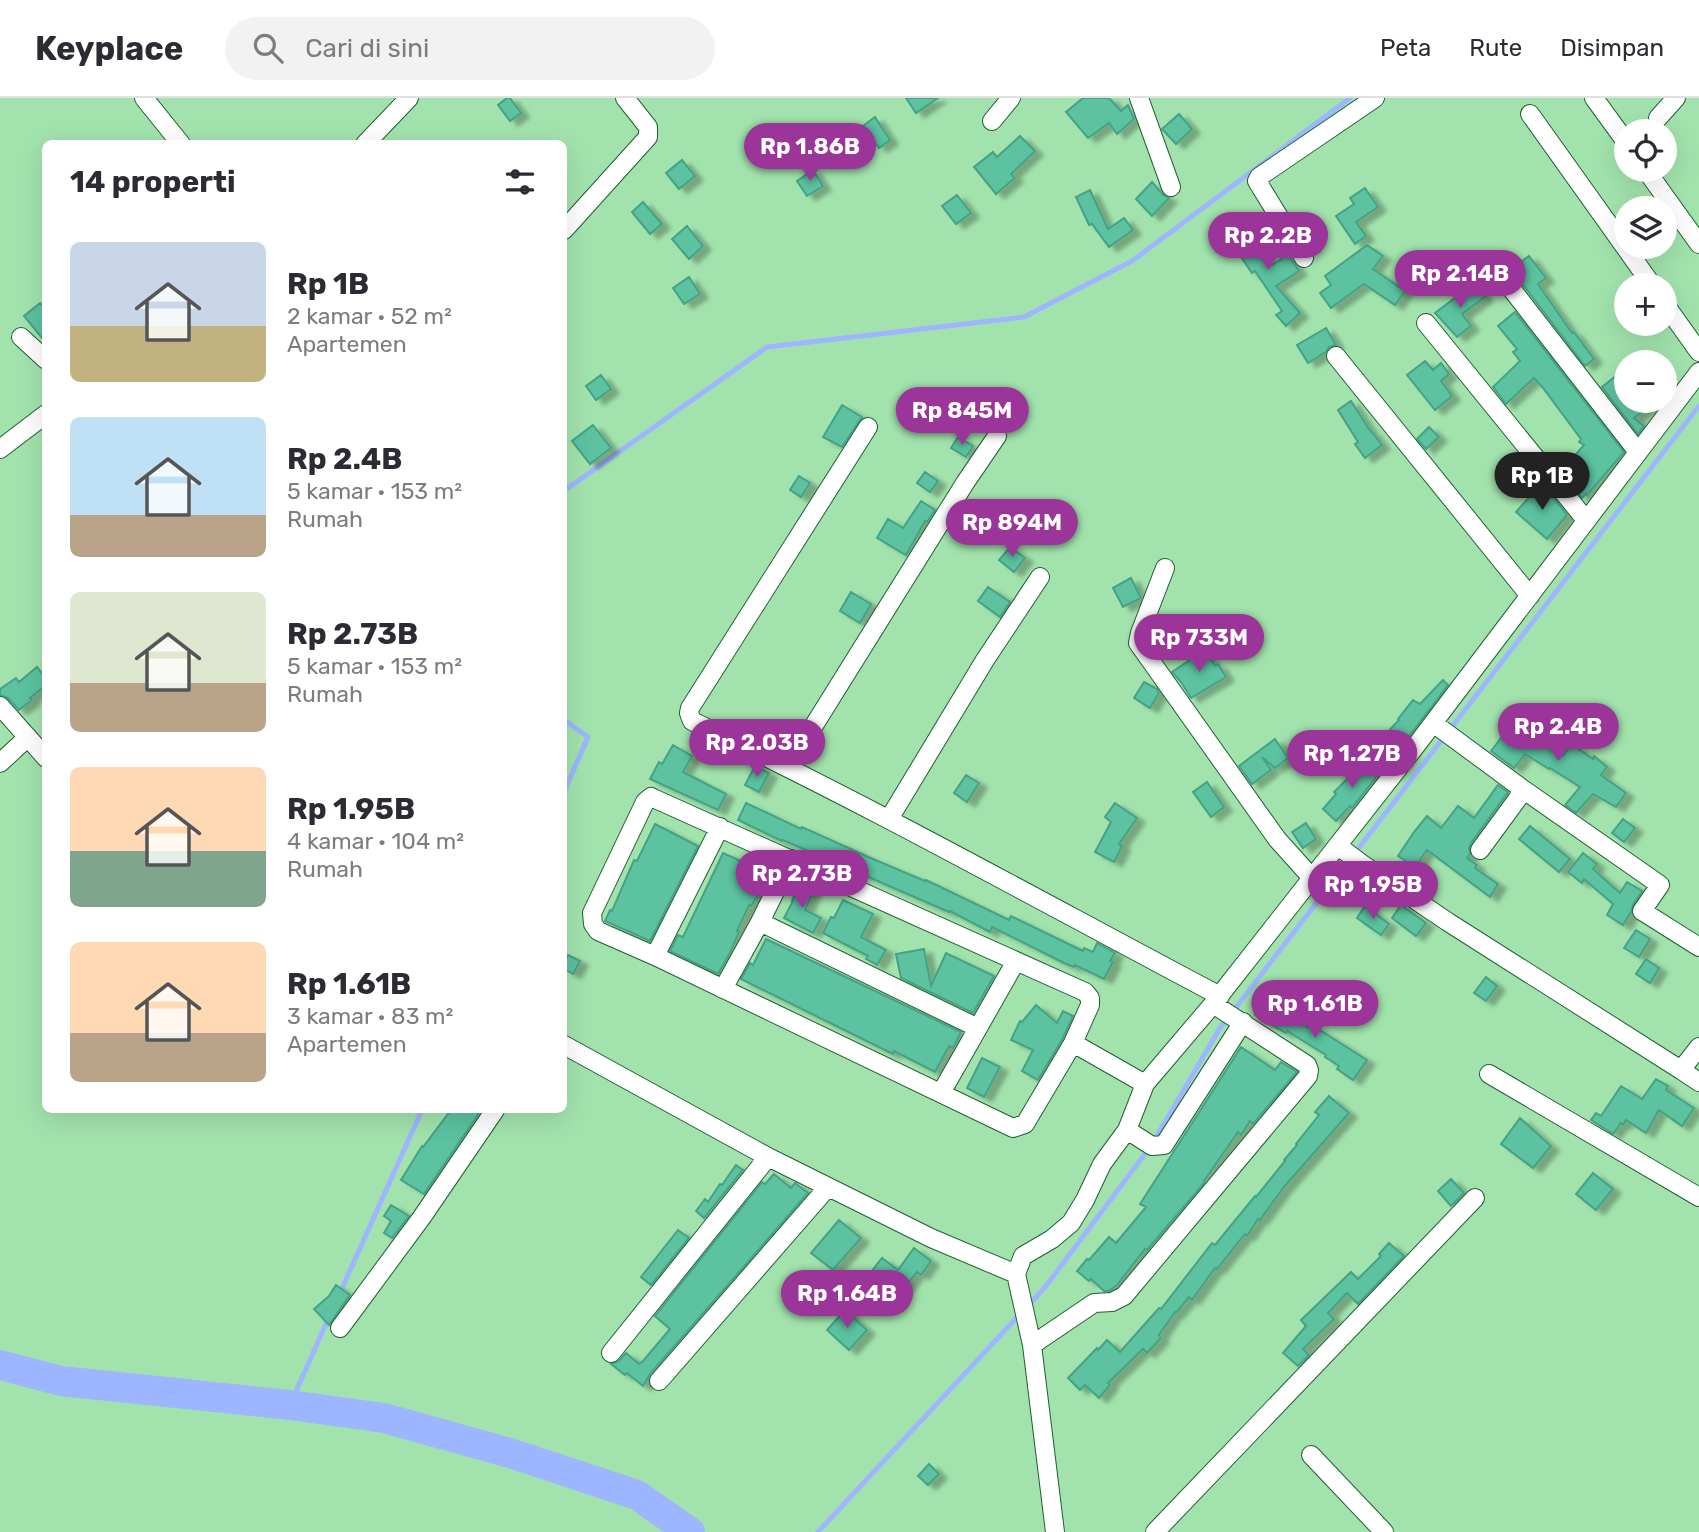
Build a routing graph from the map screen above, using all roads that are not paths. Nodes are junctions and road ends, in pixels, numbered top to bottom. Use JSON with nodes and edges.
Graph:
{"nodes":[{"id":1,"x":144,"y":98,"type":"edge"},
{"id":2,"x":409,"y":98,"type":"edge"},
{"id":3,"x":626,"y":98,"type":"edge"},
{"id":4,"x":1011,"y":98,"type":"edge"},
{"id":5,"x":1139,"y":98,"type":"edge"},
{"id":6,"x":1375,"y":98,"type":"edge"},
{"id":7,"x":1594,"y":98,"type":"edge"},
{"id":8,"x":1676,"y":98,"type":"edge"},
{"id":9,"x":1530,"y":114,"type":"dead end"},
{"id":10,"x":1658,"y":118,"type":"dead end"},
{"id":11,"x":992,"y":121,"type":"dead end"},
{"id":12,"x":1614,"y":126,"type":"edge"},
{"id":13,"x":178,"y":140,"type":"edge"},
{"id":14,"x":369,"y":140,"type":"edge"},
{"id":15,"x":1655,"y":182,"type":"edge"},
{"id":16,"x":1171,"y":187,"type":"dead end"},
{"id":17,"x":567,"y":227,"type":"edge"},
{"id":18,"x":1699,"y":244,"type":"edge"},
{"id":19,"x":1304,"y":258,"type":"dead end"},
{"id":20,"x":1496,"y":269,"type":"dead end"},
{"id":21,"x":1643,"y":273,"type":"edge"},
{"id":22,"x":1677,"y":321,"type":"edge"},
{"id":23,"x":1426,"y":323,"type":"dead end"},
{"id":24,"x":21,"y":337,"type":"dead end"},
{"id":25,"x":1699,"y":352,"type":"edge"},
{"id":26,"x":42,"y":356,"type":"edge"},
{"id":27,"x":1336,"y":356,"type":"dead end"},
{"id":28,"x":1699,"y":372,"type":"edge"},
{"id":29,"x":42,"y":417,"type":"edge"},
{"id":30,"x":869,"y":427,"type":"dead end"},
{"id":31,"x":997,"y":436,"type":"dead end"},
{"id":32,"x":0,"y":449,"type":"edge"},
{"id":33,"x":1638,"y":452,"type":"junction"},
{"id":34,"x":1586,"y":520,"type":"junction"},
{"id":35,"x":1165,"y":568,"type":"dead end"},
{"id":36,"x":1040,"y":577,"type":"dead end"},
{"id":37,"x":1530,"y":596,"type":"junction"},
{"id":38,"x":0,"y":706,"type":"edge"},
{"id":39,"x":1438,"y":728,"type":"junction"},
{"id":40,"x":28,"y":737,"type":"junction"},
{"id":41,"x":42,"y":751,"type":"edge"},
{"id":42,"x":0,"y":763,"type":"edge"},
{"id":43,"x":788,"y":767,"type":"junction"},
{"id":44,"x":1524,"y":790,"type":"junction"},
{"id":45,"x":889,"y":819,"type":"junction"},
{"id":46,"x":720,"y":827,"type":"junction"},
{"id":47,"x":1480,"y":850,"type":"dead end"},
{"id":48,"x":1349,"y":854,"type":"junction"},
{"id":49,"x":792,"y":859,"type":"junction"},
{"id":50,"x":1312,"y":878,"type":"junction"},
{"id":51,"x":760,"y":922,"type":"junction"},
{"id":52,"x":1699,"y":947,"type":"edge"},
{"id":53,"x":655,"y":957,"type":"junction"},
{"id":54,"x":1016,"y":961,"type":"junction"},
{"id":55,"x":723,"y":989,"type":"junction"},
{"id":56,"x":1227,"y":1011,"type":"junction"},
{"id":57,"x":978,"y":1028,"type":"junction"},
{"id":58,"x":1073,"y":1043,"type":"junction"},
{"id":59,"x":567,"y":1047,"type":"edge"},
{"id":60,"x":1699,"y":1047,"type":"edge"},
{"id":61,"x":1681,"y":1070,"type":"junction"},
{"id":62,"x":1489,"y":1074,"type":"dead end"},
{"id":63,"x":1699,"y":1082,"type":"edge"},
{"id":64,"x":1145,"y":1084,"type":"junction"},
{"id":65,"x":941,"y":1093,"type":"junction"},
{"id":66,"x":493,"y":1113,"type":"edge"},
{"id":67,"x":1139,"y":1137,"type":"junction"},
{"id":68,"x":768,"y":1157,"type":"junction"},
{"id":69,"x":828,"y":1187,"type":"junction"},
{"id":70,"x":1699,"y":1197,"type":"edge"},
{"id":71,"x":1475,"y":1198,"type":"dead end"},
{"id":72,"x":1018,"y":1282,"type":"junction"},
{"id":73,"x":340,"y":1328,"type":"dead end"},
{"id":74,"x":1032,"y":1345,"type":"junction"},
{"id":75,"x":611,"y":1353,"type":"dead end"},
{"id":76,"x":659,"y":1381,"type":"dead end"},
{"id":77,"x":1311,"y":1455,"type":"dead end"},
{"id":78,"x":1055,"y":1532,"type":"edge"},
{"id":79,"x":1155,"y":1532,"type":"edge"},
{"id":80,"x":1384,"y":1532,"type":"edge"}],
"edges":[{"from":1,"to":13,"type":"street"},
{"from":2,"to":14,"type":"street"},
{"from":3,"to":17,"type":"street"},
{"from":4,"to":11,"type":"street"},
{"from":5,"to":16,"type":"street"},
{"from":6,"to":19,"type":"street"},
{"from":7,"to":12,"type":"street"},
{"from":8,"to":10,"type":"street"},
{"from":9,"to":21,"type":"street"},
{"from":15,"to":18,"type":"street"},
{"from":20,"to":33,"type":"street"},
{"from":22,"to":25,"type":"street"},
{"from":23,"to":34,"type":"street"},
{"from":24,"to":26,"type":"street"},
{"from":27,"to":37,"type":"street"},
{"from":28,"to":33,"type":"street"},
{"from":29,"to":32,"type":"street"},
{"from":30,"to":43,"type":"street"},
{"from":31,"to":43,"type":"street"},
{"from":33,"to":34,"type":"street"},
{"from":34,"to":37,"type":"street"},
{"from":35,"to":50,"type":"street"},
{"from":36,"to":45,"type":"street"},
{"from":37,"to":39,"type":"street"},
{"from":38,"to":40,"type":"street"},
{"from":39,"to":44,"type":"street"},
{"from":39,"to":48,"type":"street"},
{"from":40,"to":41,"type":"street"},
{"from":40,"to":42,"type":"street"},
{"from":43,"to":45,"type":"street"},
{"from":44,"to":47,"type":"street"},
{"from":44,"to":52,"type":"street"},
{"from":45,"to":56,"type":"street"},
{"from":46,"to":49,"type":"street"},
{"from":46,"to":53,"type":"street"},
{"from":46,"to":53,"type":"street"},
{"from":48,"to":50,"type":"street"},
{"from":48,"to":61,"type":"street"},
{"from":49,"to":51,"type":"street"},
{"from":49,"to":54,"type":"street"},
{"from":50,"to":56,"type":"street"},
{"from":51,"to":55,"type":"street"},
{"from":51,"to":57,"type":"street"},
{"from":53,"to":55,"type":"street"},
{"from":54,"to":57,"type":"street"},
{"from":54,"to":58,"type":"street"},
{"from":55,"to":65,"type":"street"},
{"from":56,"to":64,"type":"street"},
{"from":56,"to":67,"type":"street"},
{"from":56,"to":74,"type":"street"},
{"from":57,"to":65,"type":"street"},
{"from":58,"to":64,"type":"street"},
{"from":58,"to":65,"type":"street"},
{"from":59,"to":68,"type":"street"},
{"from":60,"to":61,"type":"street"},
{"from":61,"to":63,"type":"street"},
{"from":62,"to":70,"type":"street"},
{"from":64,"to":67,"type":"street"},
{"from":66,"to":73,"type":"street"},
{"from":67,"to":72,"type":"street"},
{"from":68,"to":69,"type":"street"},
{"from":68,"to":75,"type":"street"},
{"from":69,"to":72,"type":"street"},
{"from":69,"to":76,"type":"street"},
{"from":71,"to":79,"type":"street"},
{"from":72,"to":74,"type":"street"},
{"from":74,"to":78,"type":"street"},
{"from":77,"to":80,"type":"street"}]}
